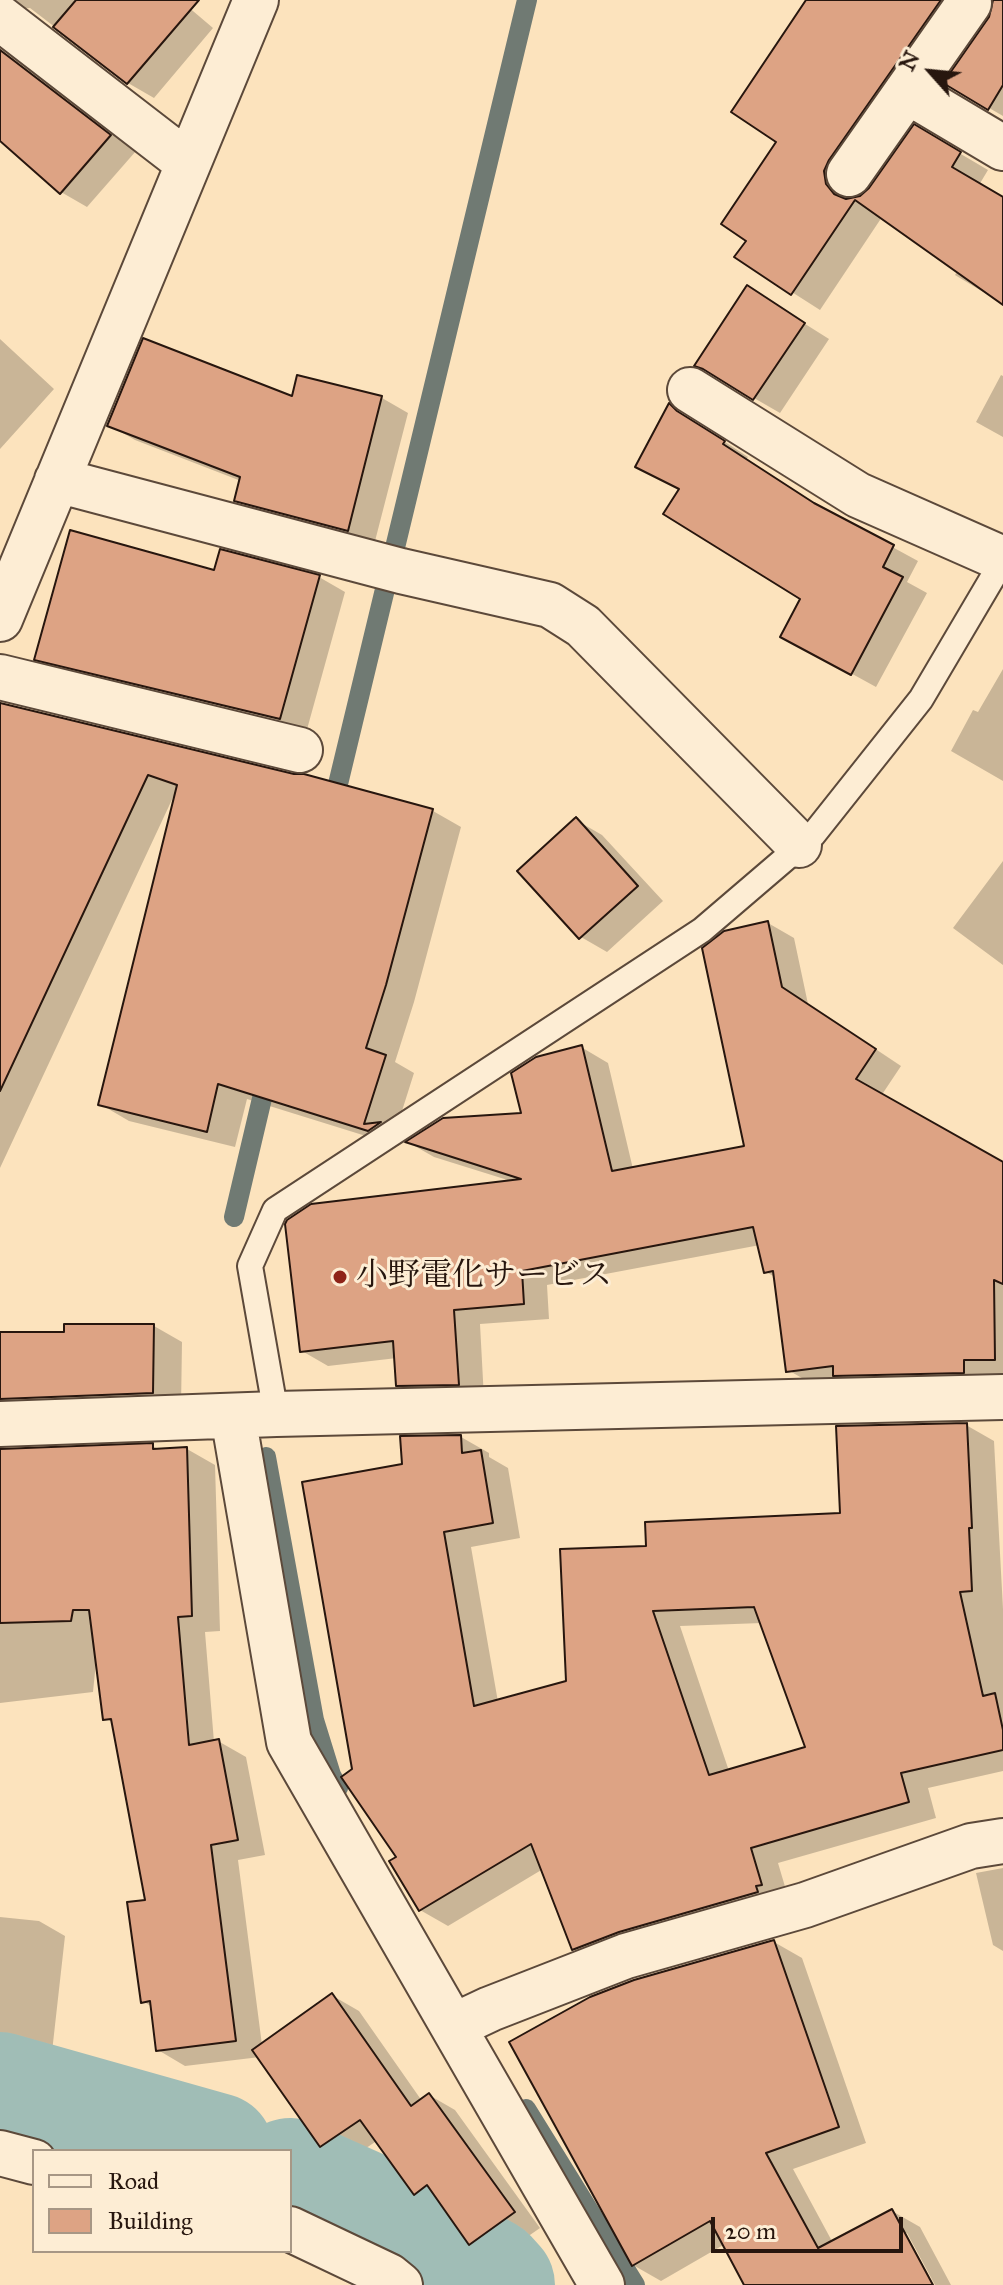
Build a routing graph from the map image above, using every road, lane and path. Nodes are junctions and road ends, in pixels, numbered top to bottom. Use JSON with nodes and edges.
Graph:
{"nodes":[{"id":1,"x":256,"y":0,"type":"edge"},
{"id":2,"x":969,"y":3,"type":"dead end"},
{"id":3,"x":0,"y":18,"type":"edge"},
{"id":4,"x":907,"y":91,"type":"junction"},
{"id":5,"x":1003,"y":148,"type":"edge"},
{"id":6,"x":188,"y":163,"type":"junction"},
{"id":7,"x":849,"y":174,"type":"dead end"},
{"id":8,"x":690,"y":390,"type":"dead end"},
{"id":9,"x":57,"y":480,"type":"junction"},
{"id":10,"x":11,"y":556,"type":"edge"},
{"id":11,"x":1003,"y":559,"type":"edge"},
{"id":12,"x":0,"y":619,"type":"edge"},
{"id":13,"x":0,"y":677,"type":"edge"},
{"id":14,"x":300,"y":750,"type":"dead end"},
{"id":15,"x":799,"y":845,"type":"junction"},
{"id":16,"x":1003,"y":1397,"type":"edge"},
{"id":17,"x":276,"y":1414,"type":"junction"},
{"id":18,"x":233,"y":1416,"type":"junction"},
{"id":19,"x":0,"y":1424,"type":"edge"},
{"id":20,"x":1003,"y":1841,"type":"edge"},
{"id":21,"x":469,"y":2019,"type":"junction"},
{"id":22,"x":0,"y":2153,"type":"edge"},
{"id":23,"x":32,"y":2161,"type":"edge"},
{"id":24,"x":292,"y":2230,"type":"edge"},
{"id":25,"x":400,"y":2285,"type":"edge"},
{"id":26,"x":602,"y":2285,"type":"edge"}],
"edges":[{"from":1,"to":6,"type":"street"},
{"from":2,"to":4,"type":"street"},
{"from":3,"to":6,"type":"street"},
{"from":4,"to":5,"type":"street"},
{"from":4,"to":7,"type":"street"},
{"from":6,"to":9,"type":"street"},
{"from":8,"to":11,"type":"street"},
{"from":9,"to":10,"type":"street"},
{"from":9,"to":15,"type":"street"},
{"from":10,"to":12,"type":"street"},
{"from":11,"to":15,"type":"lane"},
{"from":13,"to":14,"type":"street"},
{"from":15,"to":17,"type":"lane"},
{"from":16,"to":17,"type":"street"},
{"from":17,"to":18,"type":"street"},
{"from":18,"to":19,"type":"street"},
{"from":18,"to":21,"type":"street"},
{"from":20,"to":21,"type":"street"},
{"from":21,"to":26,"type":"street"},
{"from":22,"to":23,"type":"street"},
{"from":24,"to":25,"type":"street"}]}
